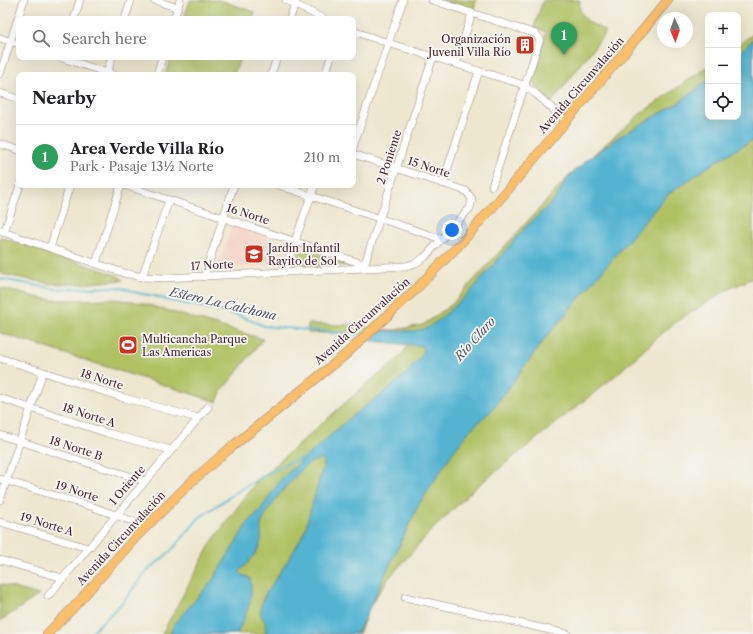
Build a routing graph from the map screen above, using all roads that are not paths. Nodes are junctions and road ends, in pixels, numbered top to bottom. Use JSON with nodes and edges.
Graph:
{"nodes":[{"id":1,"x":24,"y":0,"type":"edge"},
{"id":2,"x":80,"y":0,"type":"edge"},
{"id":3,"x":131,"y":0,"type":"edge"},
{"id":4,"x":154,"y":0,"type":"edge"},
{"id":5,"x":180,"y":0,"type":"edge"},
{"id":6,"x":286,"y":0,"type":"edge"},
{"id":7,"x":403,"y":0,"type":"edge"},
{"id":8,"x":432,"y":0,"type":"edge"},
{"id":9,"x":668,"y":0,"type":"edge"},
{"id":10,"x":295,"y":2,"type":"edge"},
{"id":11,"x":178,"y":8,"type":"junction"},
{"id":12,"x":472,"y":13,"type":"junction"},
{"id":13,"x":19,"y":16,"type":"edge"},
{"id":14,"x":75,"y":16,"type":"edge"},
{"id":15,"x":126,"y":16,"type":"edge"},
{"id":16,"x":175,"y":16,"type":"edge"},
{"id":17,"x":291,"y":16,"type":"edge"},
{"id":18,"x":319,"y":16,"type":"edge"},
{"id":19,"x":16,"y":25,"type":"edge"},
{"id":20,"x":356,"y":32,"type":"edge"},
{"id":21,"x":0,"y":38,"type":"edge"},
{"id":22,"x":11,"y":41,"type":"junction"},
{"id":23,"x":16,"y":43,"type":"edge"},
{"id":24,"x":388,"y":43,"type":"junction"},
{"id":25,"x":432,"y":57,"type":"junction"},
{"id":26,"x":66,"y":60,"type":"edge"},
{"id":27,"x":112,"y":60,"type":"edge"},
{"id":28,"x":161,"y":60,"type":"edge"},
{"id":29,"x":276,"y":60,"type":"edge"},
{"id":30,"x":330,"y":60,"type":"edge"},
{"id":31,"x":456,"y":64,"type":"junction"},
{"id":32,"x":480,"y":71,"type":"junction"},
{"id":33,"x":92,"y":72,"type":"edge"},
{"id":34,"x":111,"y":72,"type":"edge"},
{"id":35,"x":157,"y":72,"type":"edge"},
{"id":36,"x":272,"y":72,"type":"edge"},
{"id":37,"x":326,"y":72,"type":"edge"},
{"id":38,"x":0,"y":74,"type":"edge"},
{"id":39,"x":525,"y":86,"type":"junction"},
{"id":40,"x":0,"y":93,"type":"edge"},
{"id":41,"x":16,"y":98,"type":"edge"},
{"id":42,"x":566,"y":121,"type":"junction"},
{"id":43,"x":356,"y":137,"type":"edge"},
{"id":44,"x":0,"y":144,"type":"edge"},
{"id":45,"x":16,"y":149,"type":"edge"},
{"id":46,"x":356,"y":155,"type":"edge"},
{"id":47,"x":397,"y":168,"type":"junction"},
{"id":48,"x":443,"y":183,"type":"junction"},
{"id":49,"x":492,"y":186,"type":"dead end"},
{"id":50,"x":19,"y":188,"type":"edge"},
{"id":51,"x":69,"y":188,"type":"edge"},
{"id":52,"x":122,"y":188,"type":"edge"},
{"id":53,"x":139,"y":188,"type":"edge"},
{"id":54,"x":233,"y":188,"type":"edge"},
{"id":55,"x":287,"y":188,"type":"edge"},
{"id":56,"x":314,"y":188,"type":"edge"},
{"id":57,"x":312,"y":196,"type":"junction"},
{"id":58,"x":472,"y":199,"type":"joint"},
{"id":59,"x":169,"y":200,"type":"junction"},
{"id":60,"x":223,"y":218,"type":"junction"},
{"id":61,"x":380,"y":219,"type":"junction"},
{"id":62,"x":2,"y":232,"type":"edge"},
{"id":63,"x":442,"y":239,"type":"junction"},
{"id":64,"x":296,"y":242,"type":"junction"},
{"id":65,"x":50,"y":248,"type":"junction"},
{"id":66,"x":96,"y":263,"type":"junction"},
{"id":67,"x":364,"y":263,"type":"joint"},
{"id":68,"x":284,"y":272,"type":"junction"},
{"id":69,"x":142,"y":277,"type":"junction"},
{"id":70,"x":204,"y":277,"type":"junction"},
{"id":71,"x":0,"y":358,"type":"edge"},
{"id":72,"x":42,"y":372,"type":"junction"},
{"id":73,"x":0,"y":398,"type":"edge"},
{"id":74,"x":208,"y":407,"type":"dead end"},
{"id":75,"x":31,"y":408,"type":"junction"},
{"id":76,"x":198,"y":418,"type":"junction"},
{"id":77,"x":0,"y":435,"type":"edge"},
{"id":78,"x":20,"y":441,"type":"junction"},
{"id":79,"x":171,"y":450,"type":"junction"},
{"id":80,"x":3,"y":480,"type":"edge"},
{"id":81,"x":145,"y":481,"type":"junction"},
{"id":82,"x":0,"y":500,"type":"edge"},
{"id":83,"x":115,"y":515,"type":"junction"},
{"id":84,"x":0,"y":522,"type":"edge"},
{"id":85,"x":145,"y":527,"type":"junction"},
{"id":86,"x":88,"y":548,"type":"junction"},
{"id":87,"x":0,"y":560,"type":"edge"},
{"id":88,"x":63,"y":578,"type":"junction"},
{"id":89,"x":48,"y":596,"type":"dead end"},
{"id":90,"x":405,"y":597,"type":"dead end"},
{"id":91,"x":47,"y":634,"type":"edge"},
{"id":92,"x":566,"y":634,"type":"edge"}],
"edges":[{"from":1,"to":13,"type":"street"},
{"from":2,"to":14,"type":"street"},
{"from":3,"to":15,"type":"street"},
{"from":4,"to":11,"type":"street"},
{"from":5,"to":11,"type":"street"},
{"from":6,"to":10,"type":"street"},
{"from":7,"to":24,"type":"street"},
{"from":8,"to":12,"type":"street"},
{"from":9,"to":42,"type":"main road","name":"Avenida Circunvalación"},
{"from":10,"to":17,"type":"street"},
{"from":10,"to":18,"type":"street"},
{"from":11,"to":16,"type":"street"},
{"from":12,"to":31,"type":"street"},
{"from":12,"to":39,"type":"street"},
{"from":19,"to":22,"type":"street"},
{"from":20,"to":24,"type":"street"},
{"from":21,"to":22,"type":"street"},
{"from":22,"to":23,"type":"street"},
{"from":22,"to":38,"type":"street"},
{"from":24,"to":25,"type":"street"},
{"from":24,"to":43,"type":"street"},
{"from":25,"to":31,"type":"street"},
{"from":25,"to":47,"type":"street","name":"2 Poniente"},
{"from":26,"to":33,"type":"street"},
{"from":27,"to":34,"type":"street"},
{"from":28,"to":35,"type":"street"},
{"from":29,"to":36,"type":"street"},
{"from":30,"to":37,"type":"street"},
{"from":31,"to":32,"type":"street"},
{"from":32,"to":39,"type":"street"},
{"from":32,"to":48,"type":"street"},
{"from":39,"to":42,"type":"street"},
{"from":39,"to":49,"type":"street"},
{"from":40,"to":41,"type":"street"},
{"from":42,"to":85,"type":"main road","name":"Avenida Circunvalación"},
{"from":44,"to":45,"type":"street"},
{"from":46,"to":47,"type":"street","name":"15 Norte"},
{"from":47,"to":48,"type":"street","name":"15 Norte"},
{"from":47,"to":61,"type":"street","name":"2 Poniente"},
{"from":48,"to":58,"type":"street","name":"15 Norte"},
{"from":50,"to":62,"type":"street"},
{"from":51,"to":65,"type":"street"},
{"from":52,"to":66,"type":"street"},
{"from":53,"to":59,"type":"street","name":"16 Norte"},
{"from":54,"to":60,"type":"street"},
{"from":55,"to":57,"type":"street"},
{"from":56,"to":57,"type":"street"},
{"from":57,"to":61,"type":"street"},
{"from":57,"to":64,"type":"street"},
{"from":58,"to":63,"type":"street","name":"17 Norte"},
{"from":59,"to":60,"type":"street","name":"16 Norte"},
{"from":59,"to":69,"type":"street"},
{"from":60,"to":64,"type":"street","name":"16 Norte"},
{"from":60,"to":70,"type":"street"},
{"from":61,"to":63,"type":"street"},
{"from":61,"to":67,"type":"street","name":"2 Poniente"},
{"from":62,"to":65,"type":"street","name":"17 Norte"},
{"from":63,"to":68,"type":"street","name":"17 Norte"},
{"from":64,"to":67,"type":"street","name":"16 Norte"},
{"from":64,"to":68,"type":"street"},
{"from":65,"to":66,"type":"street","name":"17 Norte"},
{"from":66,"to":69,"type":"street","name":"17 Norte"},
{"from":68,"to":70,"type":"street","name":"17 Norte"},
{"from":69,"to":70,"type":"street","name":"17 Norte"},
{"from":71,"to":72,"type":"street","name":"18 Norte"},
{"from":72,"to":75,"type":"street"},
{"from":72,"to":76,"type":"street","name":"18 Norte"},
{"from":73,"to":75,"type":"street","name":"18 Norte A"},
{"from":74,"to":76,"type":"street","name":"1 Oriente"},
{"from":75,"to":78,"type":"street"},
{"from":75,"to":79,"type":"street","name":"18 Norte A"},
{"from":76,"to":79,"type":"street","name":"1 Oriente"},
{"from":77,"to":78,"type":"street","name":"18 Norte B"},
{"from":78,"to":80,"type":"street"},
{"from":78,"to":81,"type":"street","name":"18 Norte B"},
{"from":79,"to":81,"type":"street","name":"1 Oriente"},
{"from":80,"to":82,"type":"street"},
{"from":80,"to":83,"type":"street","name":"19 Norte"},
{"from":81,"to":83,"type":"street","name":"1 Oriente"},
{"from":83,"to":85,"type":"street","name":"19 Norte"},
{"from":83,"to":86,"type":"street","name":"1 Oriente"},
{"from":84,"to":86,"type":"street","name":"19 Norte A"},
{"from":85,"to":91,"type":"main road","name":"Avenida Circunvalación"},
{"from":86,"to":88,"type":"street","name":"1 Oriente"},
{"from":87,"to":88,"type":"street"},
{"from":88,"to":89,"type":"street","name":"1 Oriente"},
{"from":90,"to":92,"type":"street"}]}
